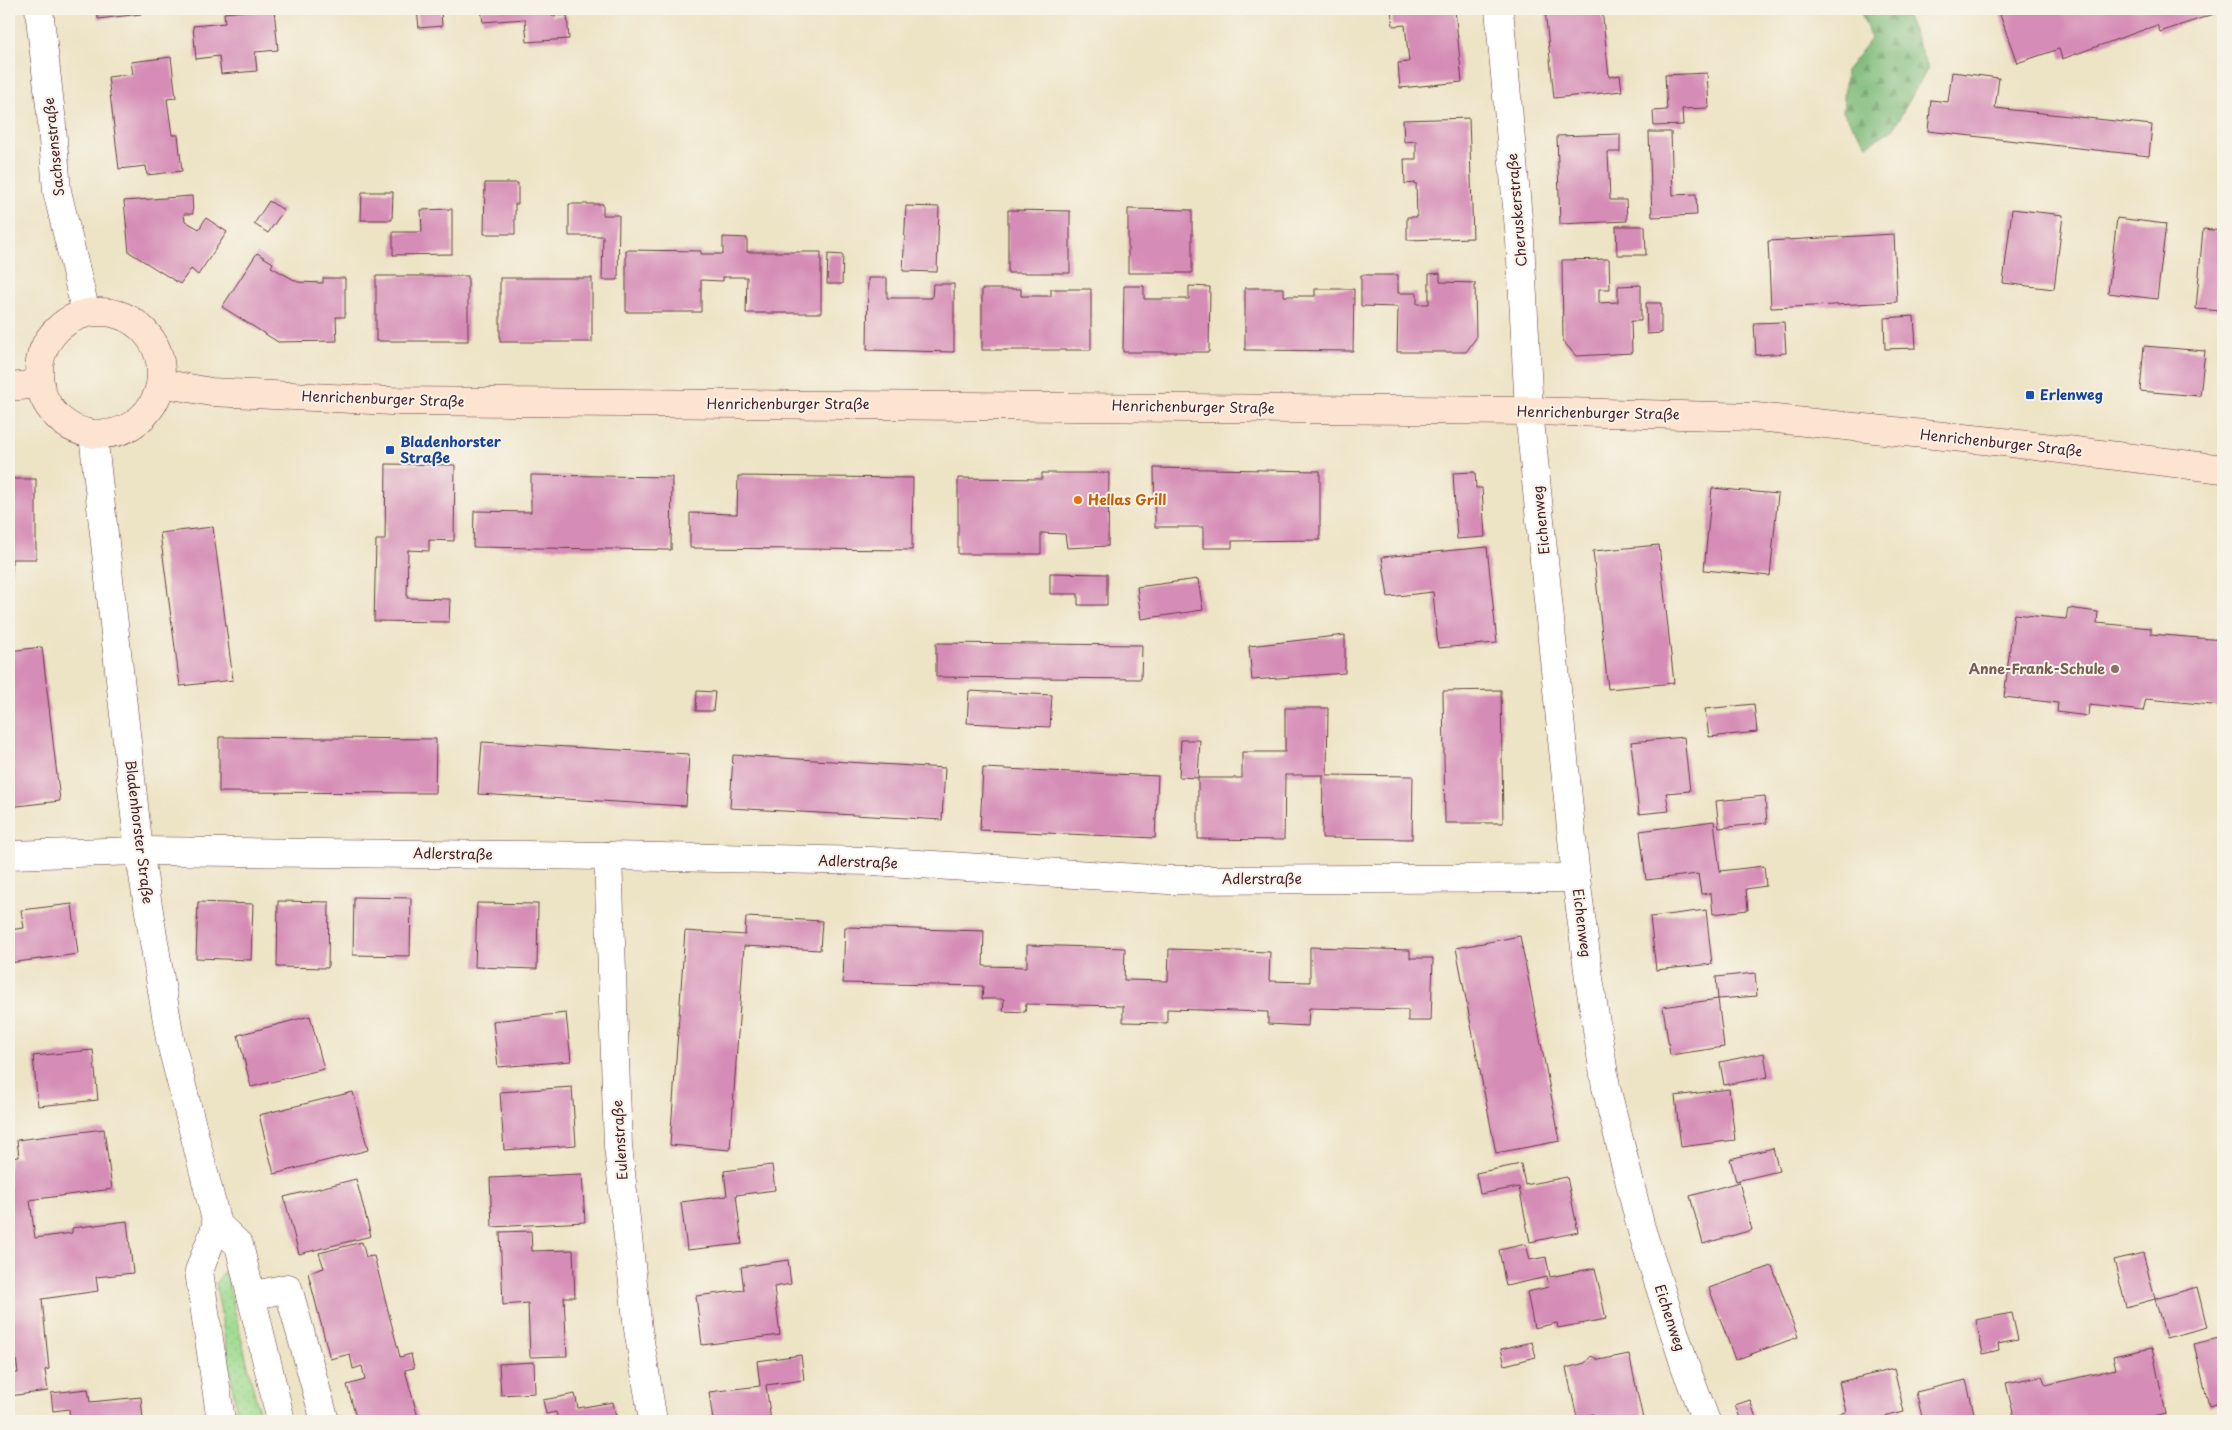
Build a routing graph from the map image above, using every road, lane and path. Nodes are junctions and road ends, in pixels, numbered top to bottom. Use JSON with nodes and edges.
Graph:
{"nodes":[{"id":1,"x":39,"y":9,"type":"edge"},
{"id":2,"x":1500,"y":9,"type":"edge"},
{"id":3,"x":86,"y":313,"type":"junction"},
{"id":4,"x":161,"y":383,"type":"junction"},
{"id":5,"x":40,"y":384,"type":"junction"},
{"id":6,"x":9,"y":387,"type":"edge"},
{"id":7,"x":1530,"y":411,"type":"junction"},
{"id":8,"x":93,"y":434,"type":"junction"},
{"id":9,"x":2223,"y":469,"type":"edge"},
{"id":10,"x":139,"y":850,"type":"junction"},
{"id":11,"x":9,"y":855,"type":"edge"},
{"id":12,"x":608,"y":856,"type":"junction"},
{"id":13,"x":1576,"y":878,"type":"junction"},
{"id":14,"x":217,"y":1224,"type":"junction"},
{"id":15,"x":251,"y":1296,"type":"junction"},
{"id":16,"x":221,"y":1421,"type":"edge"},
{"id":17,"x":281,"y":1421,"type":"edge"},
{"id":18,"x":324,"y":1421,"type":"edge"},
{"id":19,"x":653,"y":1421,"type":"edge"},
{"id":20,"x":1706,"y":1421,"type":"edge"}],
"edges":[{"from":1,"to":3,"type":"street","name":"Sachsenstraße"},
{"from":2,"to":7,"type":"street","name":"Cheruskerstraße"},
{"from":3,"to":4,"type":"main road"},
{"from":3,"to":5,"type":"main road"},
{"from":4,"to":7,"type":"main road","name":"Henrichenburger Straße"},
{"from":4,"to":8,"type":"main road"},
{"from":5,"to":6,"type":"main road"},
{"from":5,"to":8,"type":"main road"},
{"from":7,"to":9,"type":"main road","name":"Henrichenburger Straße"},
{"from":7,"to":13,"type":"street","name":"Eichenweg"},
{"from":8,"to":10,"type":"street","name":"Bladenhorster Straße"},
{"from":10,"to":11,"type":"street","name":"Adlerstraße"},
{"from":10,"to":12,"type":"street","name":"Adlerstraße"},
{"from":10,"to":14,"type":"street","name":"Bladenhorster Straße"},
{"from":12,"to":13,"type":"street","name":"Adlerstraße"},
{"from":12,"to":19,"type":"street","name":"Eulenstraße"},
{"from":13,"to":20,"type":"street","name":"Eichenweg"},
{"from":14,"to":15,"type":"street"},
{"from":14,"to":16,"type":"street"},
{"from":15,"to":17,"type":"street"},
{"from":15,"to":18,"type":"street"}]}
